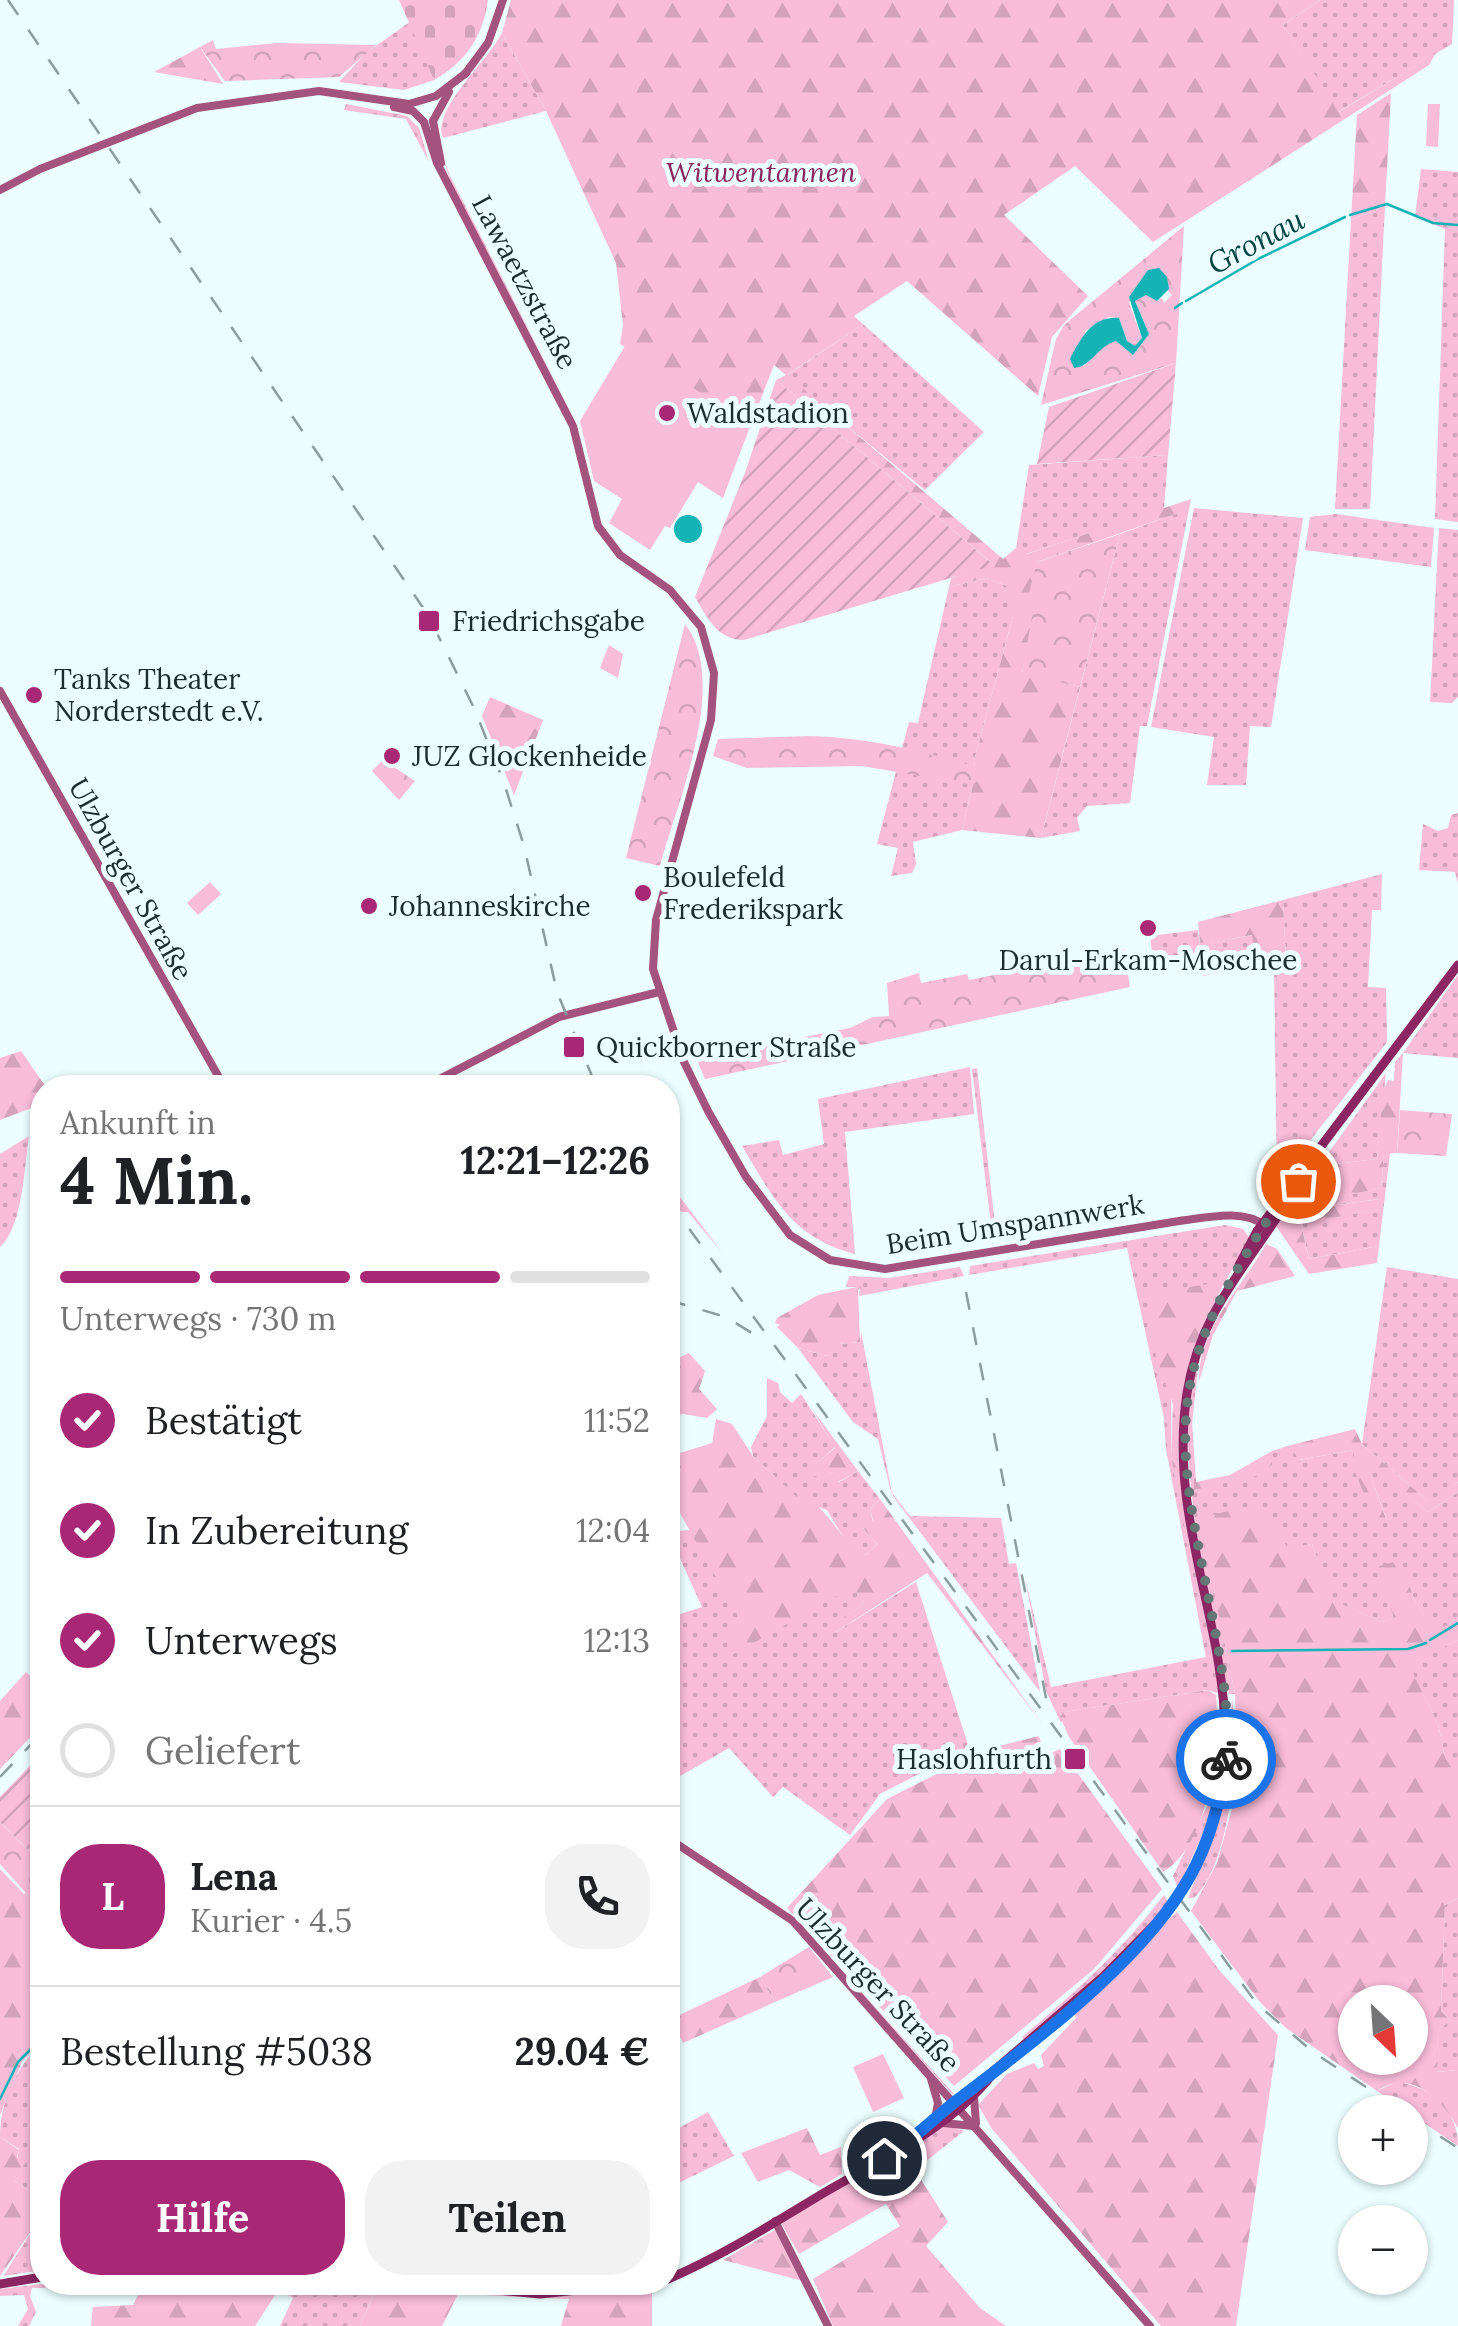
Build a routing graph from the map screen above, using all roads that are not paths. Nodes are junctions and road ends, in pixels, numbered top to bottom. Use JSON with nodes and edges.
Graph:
{"nodes":[{"id":1,"x":502,"y":2,"type":"edge"},
{"id":2,"x":436,"y":101,"type":"junction"},
{"id":3,"x":414,"y":107,"type":"junction"},
{"id":4,"x":428,"y":122,"type":"junction"},
{"id":5,"x":0,"y":190,"type":"edge"},
{"id":6,"x":0,"y":690,"type":"edge"},
{"id":7,"x":1458,"y":965,"type":"edge"},
{"id":8,"x":659,"y":992,"type":"junction"},
{"id":9,"x":218,"y":1075,"type":"edge"},
{"id":10,"x":447,"y":1075,"type":"edge"},
{"id":11,"x":1263,"y":1230,"type":"junction"},
{"id":12,"x":680,"y":1846,"type":"edge"},
{"id":13,"x":926,"y":2070,"type":"junction"},
{"id":14,"x":992,"y":2076,"type":"junction"},
{"id":15,"x":974,"y":2096,"type":"junction"},
{"id":16,"x":957,"y":2105,"type":"junction"},
{"id":17,"x":938,"y":2121,"type":"junction"},
{"id":18,"x":977,"y":2128,"type":"junction"},
{"id":19,"x":775,"y":2222,"type":"junction"},
{"id":20,"x":680,"y":2273,"type":"edge"},
{"id":21,"x":30,"y":2279,"type":"edge"},
{"id":22,"x":0,"y":2284,"type":"edge"},
{"id":23,"x":828,"y":2326,"type":"edge"},
{"id":24,"x":1150,"y":2326,"type":"edge"}],
"edges":[{"from":1,"to":2,"type":"street"},
{"from":2,"to":3,"type":"street"},
{"from":2,"to":4,"type":"street"},
{"from":3,"to":4,"type":"street"},
{"from":3,"to":5,"type":"street"},
{"from":4,"to":8,"type":"street","name":"Lawaetzstraße"},
{"from":6,"to":9,"type":"street","name":"Ulzburger Straße"},
{"from":7,"to":11,"type":"main road"},
{"from":8,"to":10,"type":"street"},
{"from":8,"to":11,"type":"street","name":"Beim Umspannwerk"},
{"from":11,"to":14,"type":"main road","bridge":true},
{"from":12,"to":13,"type":"street","name":"Ulzburger Straße"},
{"from":13,"to":16,"type":"street","name":"Ulzburger Straße"},
{"from":13,"to":17,"type":"street"},
{"from":14,"to":15,"type":"main road"},
{"from":14,"to":16,"type":"main road"},
{"from":15,"to":16,"type":"main road"},
{"from":15,"to":18,"type":"street"},
{"from":16,"to":17,"type":"main road"},
{"from":16,"to":18,"type":"street","name":"Ulzburger Straße"},
{"from":17,"to":18,"type":"street"},
{"from":17,"to":19,"type":"main road"},
{"from":18,"to":24,"type":"street","name":"Ulzburger Straße"},
{"from":19,"to":20,"type":"main road"},
{"from":19,"to":23,"type":"street"},
{"from":21,"to":22,"type":"main road"}]}
